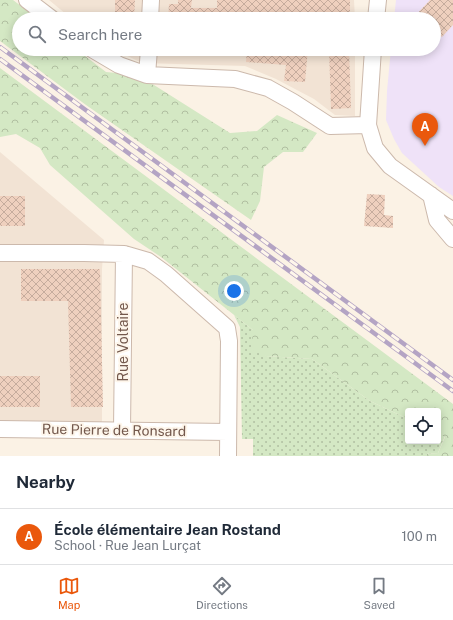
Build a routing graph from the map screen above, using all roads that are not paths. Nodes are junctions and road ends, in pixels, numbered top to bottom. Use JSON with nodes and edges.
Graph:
{"nodes":[{"id":1,"x":27,"y":0,"type":"edge"},
{"id":2,"x":151,"y":0,"type":"edge"},
{"id":3,"x":378,"y":0,"type":"edge"},
{"id":4,"x":43,"y":12,"type":"edge"},
{"id":5,"x":150,"y":12,"type":"edge"},
{"id":6,"x":377,"y":12,"type":"edge"},
{"id":7,"x":104,"y":56,"type":"edge"},
{"id":8,"x":148,"y":56,"type":"edge"},
{"id":9,"x":373,"y":56,"type":"edge"},
{"id":10,"x":147,"y":75,"type":"junction"},
{"id":11,"x":368,"y":125,"type":"junction"},
{"id":12,"x":431,"y":195,"type":"junction"},
{"id":13,"x":453,"y":211,"type":"edge"},
{"id":14,"x":453,"y":239,"type":"edge"},
{"id":15,"x":0,"y":253,"type":"edge"},
{"id":16,"x":124,"y":254,"type":"junction"},
{"id":17,"x":0,"y":429,"type":"edge"},
{"id":18,"x":122,"y":430,"type":"junction"},
{"id":19,"x":228,"y":432,"type":"junction"},
{"id":20,"x":228,"y":456,"type":"edge"}],
"edges":[{"from":1,"to":4,"type":"street"},
{"from":2,"to":5,"type":"street"},
{"from":3,"to":6,"type":"street"},
{"from":7,"to":10,"type":"street"},
{"from":8,"to":10,"type":"street"},
{"from":9,"to":11,"type":"street"},
{"from":10,"to":11,"type":"street"},
{"from":11,"to":12,"type":"street"},
{"from":12,"to":13,"type":"street"},
{"from":12,"to":14,"type":"street"},
{"from":15,"to":16,"type":"street"},
{"from":16,"to":18,"type":"street","name":"Rue Voltaire"},
{"from":16,"to":19,"type":"street"},
{"from":17,"to":18,"type":"street","name":"Rue Pierre de Ronsard"},
{"from":18,"to":19,"type":"street","name":"Rue Pierre de Ronsard"},
{"from":19,"to":20,"type":"street"}]}
